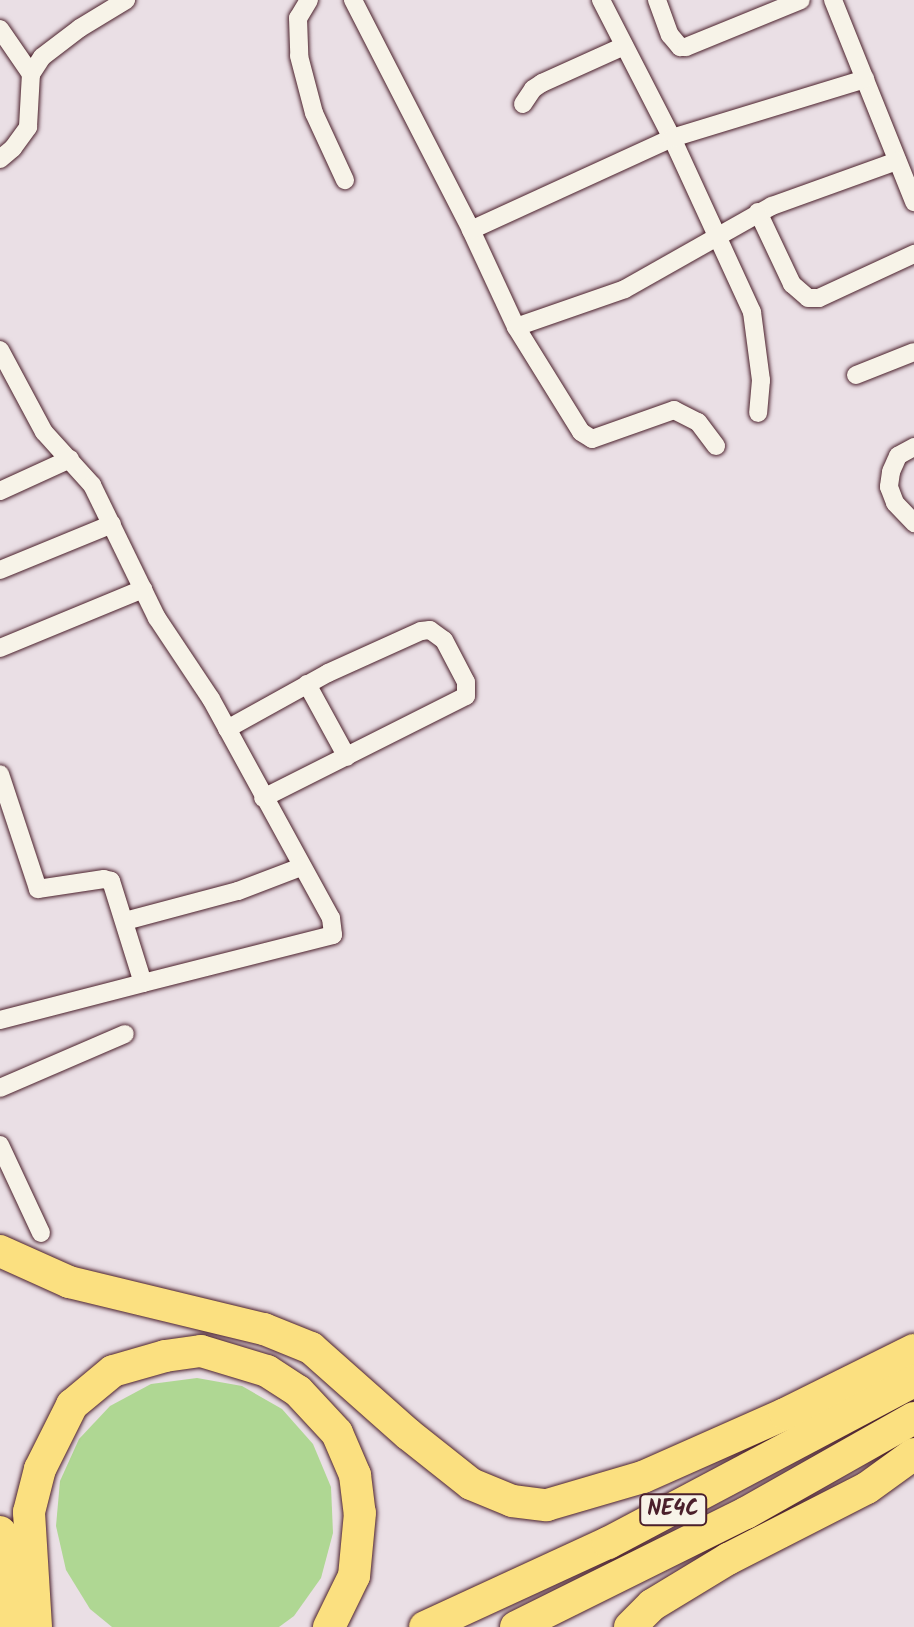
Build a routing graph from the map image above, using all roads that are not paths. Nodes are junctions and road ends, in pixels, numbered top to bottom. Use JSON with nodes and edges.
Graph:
{"nodes":[{"id":1,"x":126,"y":0,"type":"edge"},
{"id":2,"x":309,"y":0,"type":"edge"},
{"id":3,"x":353,"y":0,"type":"edge"},
{"id":4,"x":601,"y":0,"type":"edge"},
{"id":5,"x":657,"y":0,"type":"edge"},
{"id":6,"x":801,"y":0,"type":"edge"},
{"id":7,"x":833,"y":0,"type":"edge"},
{"id":8,"x":0,"y":29,"type":"edge"},
{"id":9,"x":624,"y":46,"type":"junction"},
{"id":10,"x":31,"y":74,"type":"junction"},
{"id":11,"x":865,"y":79,"type":"junction"},
{"id":12,"x":523,"y":104,"type":"dead end"},
{"id":13,"x":672,"y":138,"type":"junction"},
{"id":14,"x":0,"y":159,"type":"edge"},
{"id":15,"x":897,"y":161,"type":"junction"},
{"id":16,"x":345,"y":180,"type":"dead end"},
{"id":17,"x":914,"y":202,"type":"edge"},
{"id":18,"x":758,"y":212,"type":"junction"},
{"id":19,"x":471,"y":230,"type":"junction"},
{"id":20,"x":718,"y":235,"type":"junction"},
{"id":21,"x":914,"y":254,"type":"edge"},
{"id":22,"x":516,"y":327,"type":"junction"},
{"id":23,"x":0,"y":350,"type":"edge"},
{"id":24,"x":914,"y":352,"type":"edge"},
{"id":25,"x":856,"y":375,"type":"dead end"},
{"id":26,"x":758,"y":413,"type":"dead end"},
{"id":27,"x":716,"y":446,"type":"dead end"},
{"id":28,"x":914,"y":447,"type":"edge"},
{"id":29,"x":70,"y":459,"type":"junction"},
{"id":30,"x":0,"y":491,"type":"edge"},
{"id":31,"x":914,"y":523,"type":"edge"},
{"id":32,"x":112,"y":524,"type":"junction"},
{"id":33,"x":0,"y":570,"type":"edge"},
{"id":34,"x":143,"y":589,"type":"junction"},
{"id":35,"x":0,"y":648,"type":"edge"},
{"id":36,"x":307,"y":684,"type":"junction"},
{"id":37,"x":227,"y":729,"type":"junction"},
{"id":38,"x":347,"y":757,"type":"junction"},
{"id":39,"x":0,"y":774,"type":"edge"},
{"id":40,"x":263,"y":798,"type":"junction"},
{"id":41,"x":301,"y":867,"type":"junction"},
{"id":42,"x":125,"y":921,"type":"junction"},
{"id":43,"x":143,"y":983,"type":"junction"},
{"id":44,"x":0,"y":1020,"type":"edge"},
{"id":45,"x":125,"y":1034,"type":"dead end"},
{"id":46,"x":0,"y":1088,"type":"edge"},
{"id":47,"x":0,"y":1145,"type":"edge"},
{"id":48,"x":41,"y":1233,"type":"dead end"},
{"id":49,"x":0,"y":1251,"type":"edge"},
{"id":50,"x":914,"y":1350,"type":"edge"},
{"id":51,"x":914,"y":1381,"type":"edge"},
{"id":52,"x":914,"y":1418,"type":"edge"},
{"id":53,"x":914,"y":1454,"type":"edge"},
{"id":54,"x":0,"y":1532,"type":"edge"},
{"id":55,"x":0,"y":1598,"type":"edge"},
{"id":56,"x":10,"y":1627,"type":"edge"},
{"id":57,"x":34,"y":1627,"type":"edge"},
{"id":58,"x":329,"y":1627,"type":"edge"},
{"id":59,"x":425,"y":1627,"type":"edge"},
{"id":60,"x":516,"y":1627,"type":"edge"},
{"id":61,"x":630,"y":1627,"type":"edge"}],
"edges":[{"from":1,"to":10,"type":"street"},
{"from":2,"to":16,"type":"street"},
{"from":3,"to":19,"type":"street"},
{"from":4,"to":9,"type":"street"},
{"from":5,"to":6,"type":"street"},
{"from":7,"to":11,"type":"street"},
{"from":8,"to":10,"type":"street"},
{"from":9,"to":12,"type":"street"},
{"from":9,"to":13,"type":"street"},
{"from":10,"to":14,"type":"street"},
{"from":11,"to":13,"type":"street"},
{"from":11,"to":15,"type":"street"},
{"from":13,"to":19,"type":"street"},
{"from":13,"to":20,"type":"street"},
{"from":15,"to":17,"type":"street"},
{"from":15,"to":18,"type":"street"},
{"from":18,"to":20,"type":"street"},
{"from":18,"to":21,"type":"street"},
{"from":19,"to":22,"type":"street"},
{"from":20,"to":22,"type":"street"},
{"from":20,"to":26,"type":"street"},
{"from":22,"to":27,"type":"street"},
{"from":23,"to":29,"type":"street"},
{"from":24,"to":25,"type":"street"},
{"from":28,"to":31,"type":"street"},
{"from":29,"to":30,"type":"street"},
{"from":29,"to":32,"type":"street"},
{"from":32,"to":33,"type":"street"},
{"from":32,"to":34,"type":"street"},
{"from":34,"to":35,"type":"street"},
{"from":34,"to":37,"type":"street"},
{"from":36,"to":37,"type":"street"},
{"from":36,"to":38,"type":"street"},
{"from":36,"to":38,"type":"street"},
{"from":37,"to":40,"type":"street"},
{"from":38,"to":40,"type":"street"},
{"from":39,"to":42,"type":"street"},
{"from":40,"to":41,"type":"street"},
{"from":41,"to":42,"type":"street"},
{"from":41,"to":43,"type":"street"},
{"from":42,"to":43,"type":"street"},
{"from":43,"to":44,"type":"street"},
{"from":45,"to":46,"type":"street"},
{"from":47,"to":48,"type":"street"},
{"from":49,"to":50,"type":"highway"},
{"from":51,"to":59,"type":"highway","number":"NE4C"},
{"from":52,"to":60,"type":"highway","number":"NE4C"},
{"from":53,"to":61,"type":"highway"},
{"from":54,"to":57,"type":"highway"},
{"from":55,"to":56,"type":"highway"},
{"from":57,"to":58,"type":"highway"}]}
